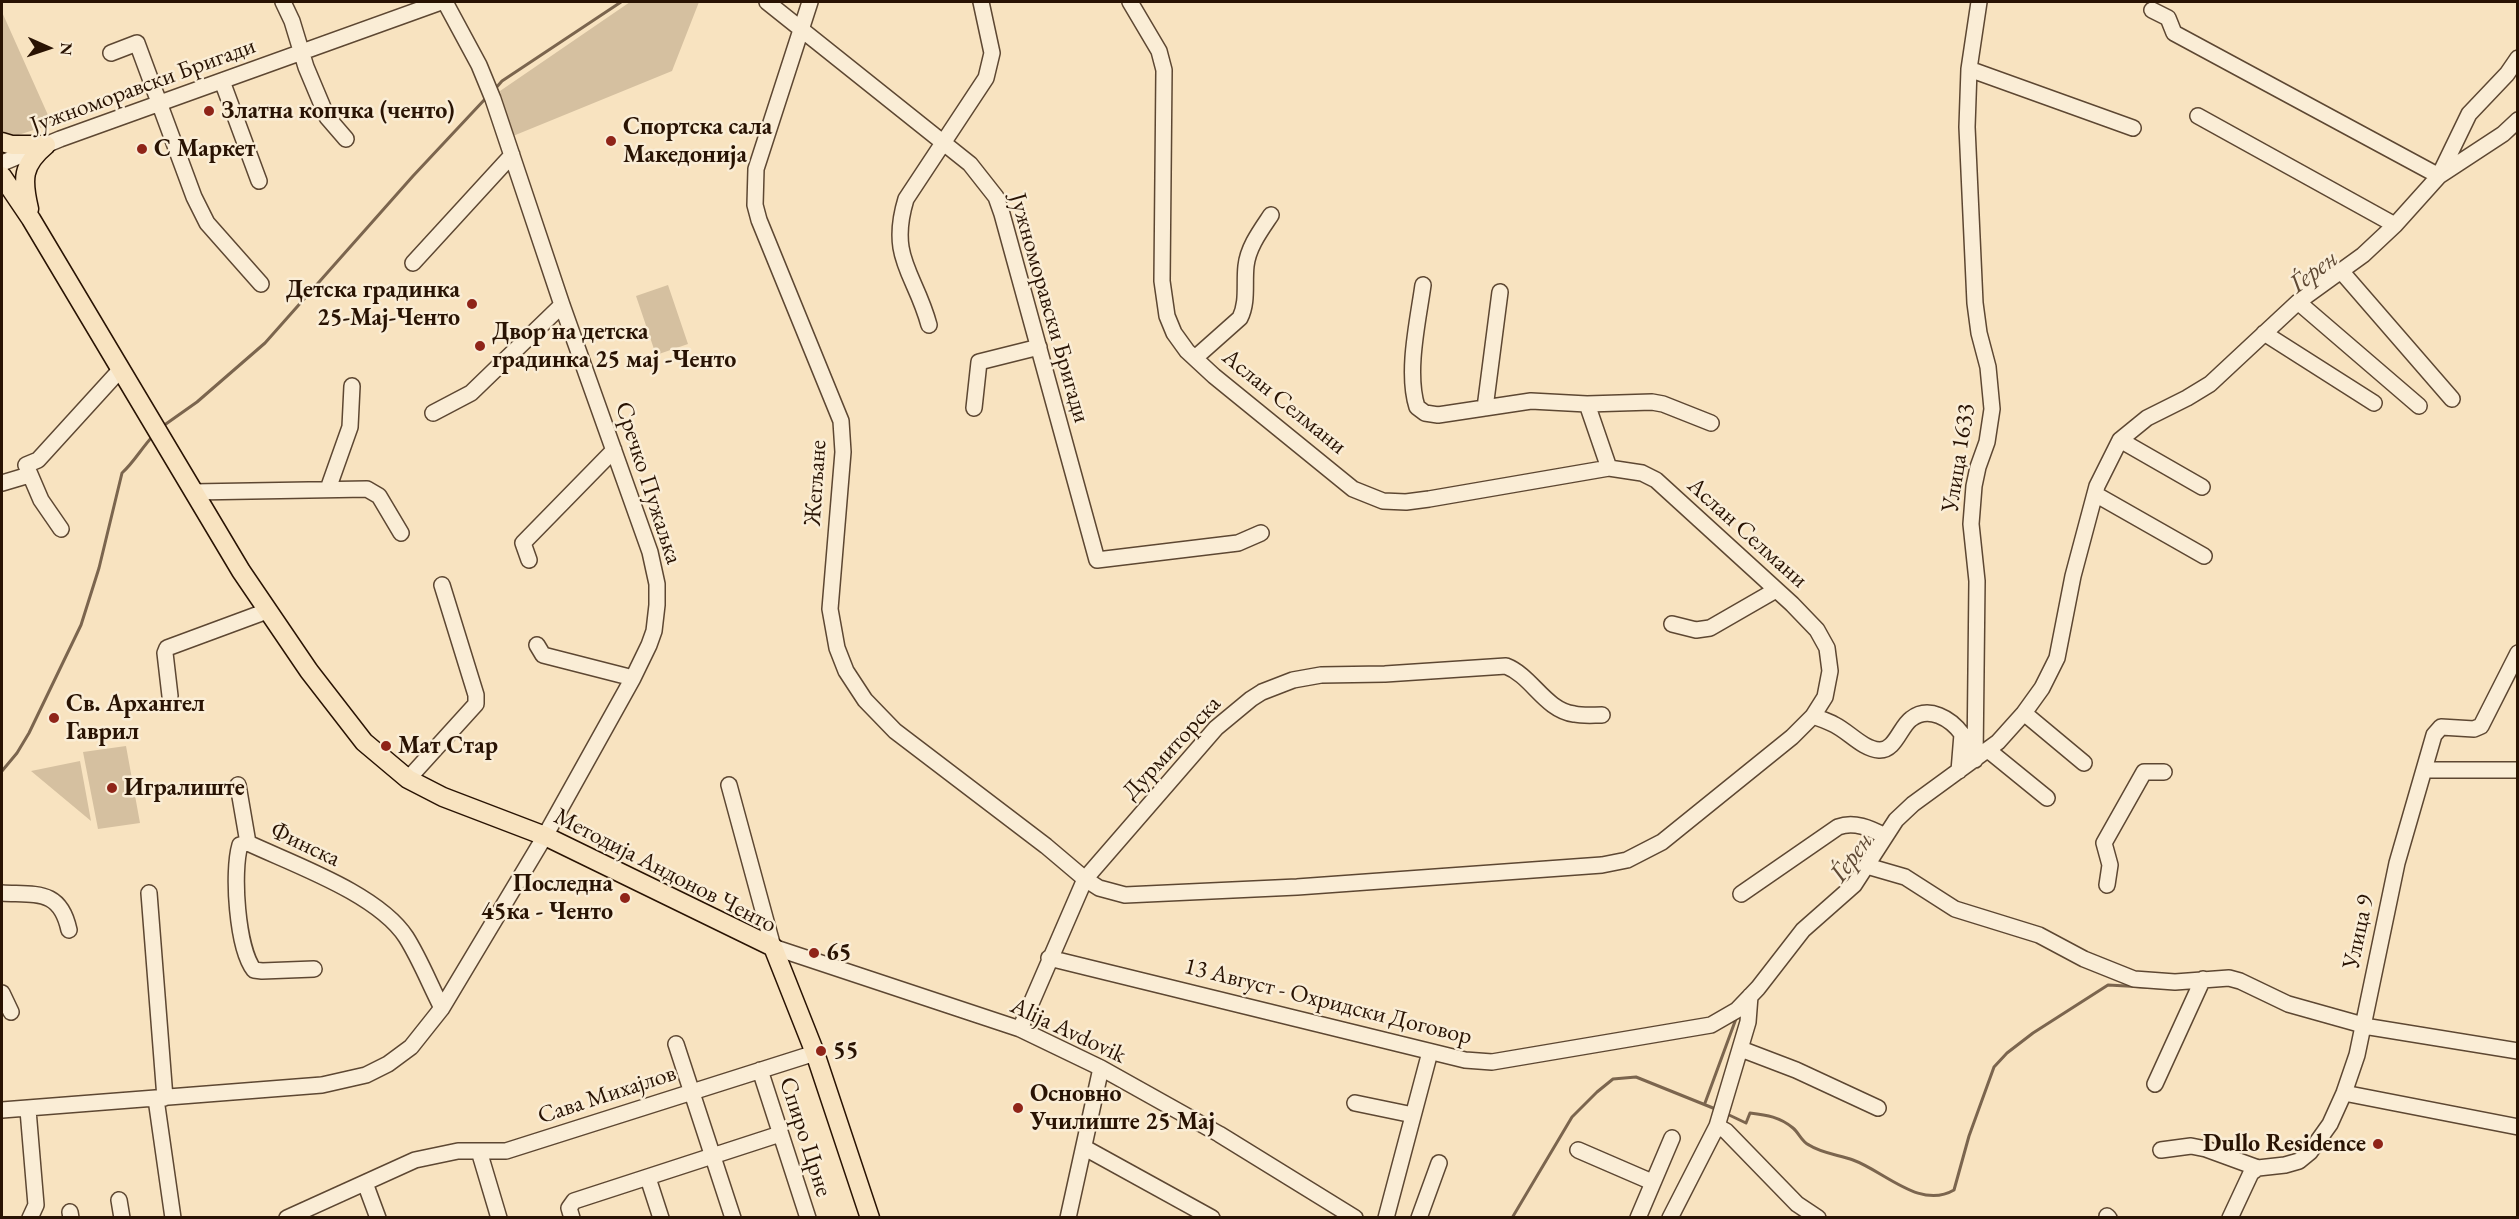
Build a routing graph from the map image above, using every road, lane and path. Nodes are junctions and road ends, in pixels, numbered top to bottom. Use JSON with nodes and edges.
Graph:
{"nodes":[{"id":1,"x":283,"y":2,"type":"edge"},
{"id":2,"x":443,"y":2,"type":"edge"},
{"id":3,"x":767,"y":2,"type":"edge"},
{"id":4,"x":810,"y":2,"type":"edge"},
{"id":5,"x":981,"y":2,"type":"edge"},
{"id":6,"x":1130,"y":2,"type":"edge"},
{"id":7,"x":1979,"y":2,"type":"edge"},
{"id":8,"x":2152,"y":10,"type":"dead end"},
{"id":9,"x":801,"y":28,"type":"junction"},
{"id":10,"x":301,"y":52,"type":"junction"},
{"id":11,"x":111,"y":53,"type":"dead end"},
{"id":12,"x":2517,"y":58,"type":"edge"},
{"id":13,"x":1969,"y":69,"type":"junction"},
{"id":14,"x":222,"y":81,"type":"junction"},
{"id":15,"x":159,"y":104,"type":"junction"},
{"id":16,"x":2198,"y":116,"type":"dead end"},
{"id":17,"x":2517,"y":120,"type":"edge"},
{"id":18,"x":2133,"y":128,"type":"dead end"},
{"id":19,"x":346,"y":139,"type":"dead end"},
{"id":20,"x":2,"y":142,"type":"edge"},
{"id":21,"x":943,"y":142,"type":"junction"},
{"id":22,"x":46,"y":145,"type":"junction"},
{"id":23,"x":512,"y":155,"type":"junction"},
{"id":24,"x":2,"y":164,"type":"edge"},
{"id":25,"x":2,"y":176,"type":"edge"},
{"id":26,"x":2439,"y":176,"type":"junction"},
{"id":27,"x":259,"y":181,"type":"dead end"},
{"id":28,"x":2,"y":192,"type":"edge"},
{"id":29,"x":21,"y":202,"type":"junction"},
{"id":30,"x":1271,"y":215,"type":"dead end"},
{"id":31,"x":31,"y":219,"type":"junction"},
{"id":32,"x":2395,"y":225,"type":"junction"},
{"id":33,"x":413,"y":263,"type":"dead end"},
{"id":34,"x":2341,"y":271,"type":"junction"},
{"id":35,"x":261,"y":284,"type":"dead end"},
{"id":36,"x":1423,"y":285,"type":"dead end"},
{"id":37,"x":1500,"y":292,"type":"dead end"},
{"id":38,"x":2298,"y":302,"type":"junction"},
{"id":39,"x":562,"y":305,"type":"junction"},
{"id":40,"x":929,"y":325,"type":"dead end"},
{"id":41,"x":2264,"y":333,"type":"junction"},
{"id":42,"x":1039,"y":347,"type":"junction"},
{"id":43,"x":1195,"y":358,"type":"junction"},
{"id":44,"x":120,"y":370,"type":"junction"},
{"id":45,"x":352,"y":386,"type":"dead end"},
{"id":46,"x":2452,"y":399,"type":"dead end"},
{"id":47,"x":2374,"y":403,"type":"dead end"},
{"id":48,"x":1587,"y":404,"type":"junction"},
{"id":49,"x":2419,"y":406,"type":"dead end"},
{"id":50,"x":974,"y":408,"type":"dead end"},
{"id":51,"x":1485,"y":408,"type":"junction"},
{"id":52,"x":433,"y":413,"type":"dead end"},
{"id":53,"x":1711,"y":423,"type":"dead end"},
{"id":54,"x":2120,"y":440,"type":"junction"},
{"id":55,"x":614,"y":450,"type":"junction"},
{"id":56,"x":1609,"y":468,"type":"junction"},
{"id":57,"x":27,"y":470,"type":"junction"},
{"id":58,"x":2,"y":473,"type":"edge"},
{"id":59,"x":2,"y":483,"type":"edge"},
{"id":60,"x":2202,"y":487,"type":"dead end"},
{"id":61,"x":328,"y":489,"type":"junction"},
{"id":62,"x":193,"y":492,"type":"junction"},
{"id":63,"x":2094,"y":494,"type":"junction"},
{"id":64,"x":61,"y":529,"type":"dead end"},
{"id":65,"x":401,"y":533,"type":"dead end"},
{"id":66,"x":1261,"y":533,"type":"dead end"},
{"id":67,"x":2204,"y":556,"type":"dead end"},
{"id":68,"x":529,"y":560,"type":"dead end"},
{"id":69,"x":442,"y":585,"type":"dead end"},
{"id":70,"x":1776,"y":590,"type":"junction"},
{"id":71,"x":267,"y":611,"type":"junction"},
{"id":72,"x":1672,"y":624,"type":"dead end"},
{"id":73,"x":537,"y":645,"type":"dead end"},
{"id":74,"x":2517,"y":653,"type":"edge"},
{"id":75,"x":633,"y":678,"type":"junction"},
{"id":76,"x":170,"y":696,"type":"dead end"},
{"id":77,"x":2024,"y":712,"type":"junction"},
{"id":78,"x":1602,"y":715,"type":"dead end"},
{"id":79,"x":1814,"y":716,"type":"junction"},
{"id":80,"x":1988,"y":750,"type":"junction"},
{"id":81,"x":1975,"y":760,"type":"junction"},
{"id":82,"x":2084,"y":764,"type":"dead end"},
{"id":83,"x":2424,"y":770,"type":"junction"},
{"id":84,"x":2517,"y":770,"type":"edge"},
{"id":85,"x":1959,"y":771,"type":"junction"},
{"id":86,"x":2164,"y":772,"type":"dead end"},
{"id":87,"x":408,"y":778,"type":"junction"},
{"id":88,"x":238,"y":785,"type":"dead end"},
{"id":89,"x":729,"y":785,"type":"dead end"},
{"id":90,"x":2047,"y":798,"type":"dead end"},
{"id":91,"x":544,"y":836,"type":"junction"},
{"id":92,"x":1885,"y":836,"type":"junction"},
{"id":93,"x":248,"y":843,"type":"junction"},
{"id":94,"x":1874,"y":868,"type":"junction"},
{"id":95,"x":1084,"y":879,"type":"junction"},
{"id":96,"x":2107,"y":885,"type":"dead end"},
{"id":97,"x":2,"y":893,"type":"edge"},
{"id":98,"x":149,"y":893,"type":"dead end"},
{"id":99,"x":1741,"y":894,"type":"dead end"},
{"id":100,"x":69,"y":930,"type":"dead end"},
{"id":101,"x":773,"y":947,"type":"junction"},
{"id":102,"x":1050,"y":958,"type":"junction"},
{"id":103,"x":314,"y":969,"type":"dead end"},
{"id":104,"x":2203,"y":979,"type":"junction"},
{"id":105,"x":2,"y":993,"type":"edge"},
{"id":106,"x":1750,"y":996,"type":"junction"},
{"id":107,"x":442,"y":1008,"type":"junction"},
{"id":108,"x":11,"y":1012,"type":"dead end"},
{"id":109,"x":2362,"y":1025,"type":"junction"},
{"id":110,"x":1020,"y":1029,"type":"junction"},
{"id":111,"x":676,"y":1044,"type":"dead end"},
{"id":112,"x":1741,"y":1048,"type":"junction"},
{"id":113,"x":2517,"y":1051,"type":"edge"},
{"id":114,"x":815,"y":1053,"type":"junction"},
{"id":115,"x":1430,"y":1053,"type":"junction"},
{"id":116,"x":1101,"y":1068,"type":"junction"},
{"id":117,"x":760,"y":1070,"type":"junction"},
{"id":118,"x":2155,"y":1084,"type":"dead end"},
{"id":119,"x":693,"y":1092,"type":"junction"},
{"id":120,"x":2344,"y":1093,"type":"junction"},
{"id":121,"x":160,"y":1098,"type":"junction"},
{"id":122,"x":1355,"y":1103,"type":"dead end"},
{"id":123,"x":1878,"y":1108,"type":"dead end"},
{"id":124,"x":2,"y":1110,"type":"edge"},
{"id":125,"x":28,"y":1110,"type":"junction"},
{"id":126,"x":1413,"y":1115,"type":"junction"},
{"id":127,"x":1719,"y":1122,"type":"junction"},
{"id":128,"x":2517,"y":1127,"type":"edge"},
{"id":129,"x":780,"y":1134,"type":"junction"},
{"id":130,"x":1672,"y":1138,"type":"dead end"},
{"id":131,"x":1085,"y":1148,"type":"junction"},
{"id":132,"x":479,"y":1150,"type":"junction"},
{"id":133,"x":1578,"y":1150,"type":"dead end"},
{"id":134,"x":2161,"y":1150,"type":"dead end"},
{"id":135,"x":712,"y":1155,"type":"junction"},
{"id":136,"x":1439,"y":1163,"type":"dead end"},
{"id":137,"x":2258,"y":1168,"type":"junction"},
{"id":138,"x":648,"y":1178,"type":"junction"},
{"id":139,"x":1652,"y":1182,"type":"junction"},
{"id":140,"x":365,"y":1183,"type":"junction"},
{"id":141,"x":119,"y":1200,"type":"dead end"},
{"id":142,"x":313,"y":1212,"type":"edge"},
{"id":143,"x":1338,"y":1213,"type":"edge"},
{"id":144,"x":1069,"y":1217,"type":"edge"},
{"id":145,"x":30,"y":1218,"type":"edge"},
{"id":146,"x":122,"y":1218,"type":"edge"},
{"id":147,"x":173,"y":1218,"type":"edge"},
{"id":148,"x":287,"y":1218,"type":"edge"},
{"id":149,"x":378,"y":1218,"type":"edge"},
{"id":150,"x":499,"y":1218,"type":"edge"},
{"id":151,"x":572,"y":1218,"type":"edge"},
{"id":152,"x":661,"y":1218,"type":"edge"},
{"id":153,"x":733,"y":1218,"type":"edge"},
{"id":154,"x":808,"y":1218,"type":"edge"},
{"id":155,"x":870,"y":1218,"type":"edge"},
{"id":156,"x":1212,"y":1218,"type":"edge"},
{"id":157,"x":1355,"y":1218,"type":"edge"},
{"id":158,"x":1386,"y":1218,"type":"edge"},
{"id":159,"x":1419,"y":1218,"type":"edge"},
{"id":160,"x":1638,"y":1218,"type":"edge"},
{"id":161,"x":1670,"y":1218,"type":"edge"},
{"id":162,"x":1818,"y":1218,"type":"edge"},
{"id":163,"x":2230,"y":1218,"type":"edge"}],
"edges":[{"from":1,"to":10,"type":"street"},
{"from":2,"to":10,"type":"street","name":"Јужноморавски Бригади"},
{"from":2,"to":23,"type":"street","name":"Сречко Пужаљка"},
{"from":3,"to":9,"type":"street","name":"Јужноморавски Бригади"},
{"from":4,"to":9,"type":"street","name":"Жегљане"},
{"from":5,"to":21,"type":"street"},
{"from":6,"to":43,"type":"street","name":"Аслан Селмани"},
{"from":7,"to":13,"type":"street","name":"Улица 1633"},
{"from":8,"to":26,"type":"street"},
{"from":9,"to":21,"type":"street","name":"Јужноморавски Бригади"},
{"from":9,"to":95,"type":"street","name":"Жегљане"},
{"from":10,"to":14,"type":"street","name":"Јужноморавски Бригади"},
{"from":10,"to":19,"type":"street"},
{"from":11,"to":15,"type":"street"},
{"from":12,"to":26,"type":"street"},
{"from":13,"to":18,"type":"street"},
{"from":13,"to":81,"type":"street","name":"Улица 1633"},
{"from":14,"to":15,"type":"street","name":"Јужноморавски Бригади"},
{"from":14,"to":27,"type":"street"},
{"from":15,"to":22,"type":"street","name":"Јужноморавски Бригади"},
{"from":15,"to":35,"type":"street"},
{"from":16,"to":32,"type":"street"},
{"from":17,"to":26,"type":"street","name":"13 Август - Охридски Договор"},
{"from":20,"to":22,"type":"main road"},
{"from":21,"to":40,"type":"street"},
{"from":21,"to":42,"type":"street","name":"Јужноморавски Бригади"},
{"from":22,"to":24,"type":"street","name":"Јужноморавски Бригади"},
{"from":22,"to":31,"type":"main road"},
{"from":23,"to":33,"type":"street"},
{"from":23,"to":39,"type":"street","name":"Сречко Пужаљка"},
{"from":25,"to":29,"type":"main road","name":"Методија Андонов Ченто"},
{"from":26,"to":32,"type":"street","name":"13 Август - Охридски Договор"},
{"from":28,"to":29,"type":"main road"},
{"from":29,"to":31,"type":"main road","name":"Методија Андонов Ченто"},
{"from":30,"to":43,"type":"street"},
{"from":31,"to":44,"type":"main road","name":"Методија Андонов Ченто"},
{"from":32,"to":34,"type":"street","name":"13 Август - Охридски Договор"},
{"from":34,"to":38,"type":"street","name":"13 Август - Охридски Договор"},
{"from":34,"to":46,"type":"street"},
{"from":36,"to":51,"type":"street"},
{"from":37,"to":51,"type":"street"},
{"from":38,"to":41,"type":"street","name":"13 Август - Охридски Договор"},
{"from":38,"to":49,"type":"street"},
{"from":39,"to":52,"type":"street"},
{"from":39,"to":55,"type":"street","name":"Сречко Пужаљка"},
{"from":41,"to":47,"type":"street"},
{"from":41,"to":54,"type":"street","name":"13 Август - Охридски Договор"},
{"from":42,"to":50,"type":"street"},
{"from":42,"to":66,"type":"street","name":"Јужноморавски Бригади"},
{"from":43,"to":56,"type":"street","name":"Аслан Селмани"},
{"from":44,"to":57,"type":"street"},
{"from":44,"to":62,"type":"main road","name":"Методија Андонов Ченто"},
{"from":45,"to":61,"type":"street"},
{"from":48,"to":51,"type":"street"},
{"from":48,"to":53,"type":"street"},
{"from":48,"to":56,"type":"street"},
{"from":54,"to":60,"type":"street"},
{"from":54,"to":63,"type":"street","name":"13 Август - Охридски Договор"},
{"from":55,"to":68,"type":"street"},
{"from":55,"to":75,"type":"street","name":"Сречко Пужаљка"},
{"from":56,"to":70,"type":"street","name":"Аслан Селмани"},
{"from":57,"to":58,"type":"street"},
{"from":57,"to":59,"type":"street"},
{"from":57,"to":64,"type":"street"},
{"from":61,"to":62,"type":"street"},
{"from":61,"to":65,"type":"street"},
{"from":62,"to":71,"type":"main road","name":"Методија Андонов Ченто"},
{"from":63,"to":67,"type":"street"},
{"from":63,"to":77,"type":"street","name":"13 Август - Охридски Договор"},
{"from":69,"to":87,"type":"street"},
{"from":70,"to":72,"type":"street"},
{"from":70,"to":79,"type":"street","name":"Аслан Селмани"},
{"from":71,"to":76,"type":"street"},
{"from":71,"to":87,"type":"main road","name":"Методија Андонов Ченто"},
{"from":73,"to":75,"type":"street"},
{"from":74,"to":83,"type":"street","name":"Улица 9"},
{"from":75,"to":91,"type":"street","name":"Сречко Пужаљка"},
{"from":77,"to":80,"type":"street","name":"13 Август - Охридски Договор"},
{"from":77,"to":82,"type":"street"},
{"from":78,"to":95,"type":"street","name":"Дурмиторска"},
{"from":79,"to":85,"type":"street"},
{"from":79,"to":95,"type":"street","name":"Аслан Селмани"},
{"from":80,"to":81,"type":"street","name":"13 Август - Охридски Договор"},
{"from":80,"to":90,"type":"street"},
{"from":81,"to":85,"type":"street","name":"13 Август - Охридски Договор"},
{"from":83,"to":84,"type":"street"},
{"from":83,"to":109,"type":"street","name":"Улица 9"},
{"from":85,"to":92,"type":"street","name":"13 Август - Охридски Договор"},
{"from":86,"to":96,"type":"street"},
{"from":87,"to":91,"type":"main road","name":"Методија Андонов Ченто"},
{"from":88,"to":93,"type":"street"},
{"from":89,"to":101,"type":"street"},
{"from":91,"to":101,"type":"main road","name":"Методија Андонов Ченто"},
{"from":91,"to":107,"type":"street"},
{"from":92,"to":94,"type":"street","name":"13 Август - Охридски Договор"},
{"from":92,"to":99,"type":"street"},
{"from":93,"to":103,"type":"street","name":"Финска"},
{"from":93,"to":107,"type":"street","name":"Финска"},
{"from":94,"to":104,"type":"street"},
{"from":94,"to":106,"type":"street","name":"13 Август - Охридски Договор"},
{"from":95,"to":102,"type":"street","name":"Дурмиторска"},
{"from":97,"to":100,"type":"street"},
{"from":98,"to":121,"type":"street"},
{"from":101,"to":110,"type":"street","name":"Alija Avdovik"},
{"from":101,"to":114,"type":"main road","name":"Методија Андонов Ченто"},
{"from":102,"to":110,"type":"street","name":"Дурмиторска"},
{"from":102,"to":115,"type":"street","name":"13 Август - Охридски Договор"},
{"from":104,"to":109,"type":"street"},
{"from":104,"to":118,"type":"street"},
{"from":105,"to":108,"type":"street"},
{"from":106,"to":112,"type":"street"},
{"from":106,"to":115,"type":"street","name":"13 Август - Охридски Договор"},
{"from":107,"to":121,"type":"street"},
{"from":109,"to":113,"type":"street"},
{"from":109,"to":120,"type":"street","name":"Улица 9"},
{"from":110,"to":116,"type":"street","name":"Alija Avdovik"},
{"from":111,"to":119,"type":"street"},
{"from":112,"to":123,"type":"street"},
{"from":112,"to":127,"type":"street"},
{"from":114,"to":117,"type":"street","name":"Сава Михајлов"},
{"from":114,"to":155,"type":"main road","name":"Методија Андонов Ченто"},
{"from":115,"to":126,"type":"street"},
{"from":116,"to":131,"type":"street"},
{"from":116,"to":143,"type":"street","name":"Alija Avdovik"},
{"from":117,"to":119,"type":"street","name":"Сава Михајлов"},
{"from":117,"to":129,"type":"street","name":"Спиро Црне"},
{"from":119,"to":132,"type":"street","name":"Сава Михајлов"},
{"from":119,"to":135,"type":"street"},
{"from":120,"to":128,"type":"street"},
{"from":120,"to":137,"type":"street","name":"Улица 9"},
{"from":121,"to":125,"type":"street"},
{"from":121,"to":147,"type":"street"},
{"from":122,"to":126,"type":"street"},
{"from":124,"to":125,"type":"street"},
{"from":125,"to":145,"type":"street"},
{"from":126,"to":158,"type":"street"},
{"from":127,"to":161,"type":"street"},
{"from":127,"to":162,"type":"street"},
{"from":129,"to":135,"type":"street"},
{"from":129,"to":154,"type":"street","name":"Спиро Црне"},
{"from":130,"to":139,"type":"street"},
{"from":131,"to":144,"type":"street"},
{"from":131,"to":156,"type":"street"},
{"from":132,"to":140,"type":"street","name":"Сава Михајлов"},
{"from":132,"to":150,"type":"street"},
{"from":133,"to":139,"type":"street"},
{"from":134,"to":137,"type":"street"},
{"from":135,"to":138,"type":"street"},
{"from":135,"to":153,"type":"street"},
{"from":136,"to":159,"type":"street"},
{"from":137,"to":163,"type":"street"},
{"from":138,"to":151,"type":"street"},
{"from":138,"to":152,"type":"street"},
{"from":139,"to":160,"type":"street"},
{"from":140,"to":142,"type":"street","name":"Сава Михајлов"},
{"from":140,"to":149,"type":"street"},
{"from":141,"to":146,"type":"street"},
{"from":142,"to":148,"type":"street","name":"Сава Михајлов"},
{"from":143,"to":157,"type":"street","name":"Alija Avdovik"}]}
